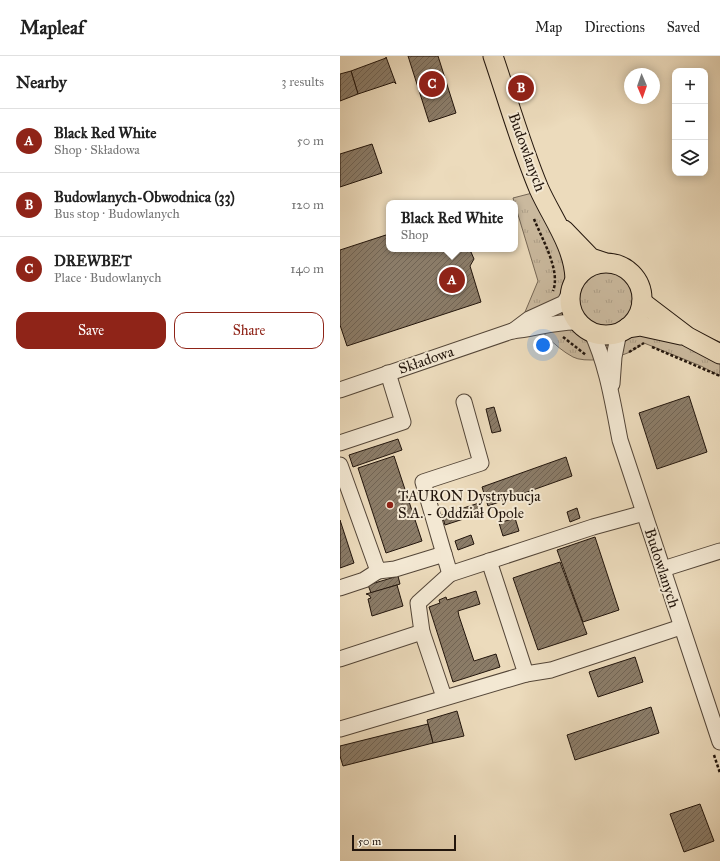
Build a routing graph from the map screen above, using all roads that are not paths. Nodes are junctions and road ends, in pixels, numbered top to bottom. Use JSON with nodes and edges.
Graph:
{"nodes":[{"id":1,"x":493,"y":56,"type":"edge"},
{"id":2,"x":558,"y":223,"type":"junction"},
{"id":3,"x":603,"y":262,"type":"junction"},
{"id":4,"x":572,"y":286,"type":"junction"},
{"id":5,"x":642,"y":302,"type":"junction"},
{"id":6,"x":584,"y":327,"type":"junction"},
{"id":7,"x":623,"y":330,"type":"junction"},
{"id":8,"x":512,"y":331,"type":"junction"},
{"id":9,"x":688,"y":337,"type":"junction"},
{"id":10,"x":720,"y":354,"type":"edge"},
{"id":11,"x":388,"y":374,"type":"junction"},
{"id":12,"x":340,"y":390,"type":"edge"},
{"id":13,"x":611,"y":393,"type":"junction"},
{"id":14,"x":464,"y":402,"type":"dead end"},
{"id":15,"x":340,"y":443,"type":"edge"},
{"id":16,"x":340,"y":465,"type":"edge"},
{"id":17,"x":644,"y":513,"type":"junction"},
{"id":18,"x":720,"y":551,"type":"edge"},
{"id":19,"x":444,"y":554,"type":"junction"},
{"id":20,"x":489,"y":562,"type":"junction"},
{"id":21,"x":663,"y":569,"type":"junction"},
{"id":22,"x":378,"y":571,"type":"junction"},
{"id":23,"x":450,"y":574,"type":"junction"},
{"id":24,"x":340,"y":588,"type":"edge"},
{"id":25,"x":681,"y":627,"type":"junction"},
{"id":26,"x":422,"y":632,"type":"junction"},
{"id":27,"x":340,"y":659,"type":"edge"},
{"id":28,"x":526,"y":674,"type":"junction"},
{"id":29,"x":444,"y":697,"type":"junction"},
{"id":30,"x":340,"y":729,"type":"edge"},
{"id":31,"x":720,"y":742,"type":"edge"}],
"edges":[{"from":1,"to":2,"type":"main road","name":"Budowlanych"},
{"from":2,"to":3,"type":"main road","name":"Budowlanych"},
{"from":2,"to":4,"type":"main road","name":"Budowlanych"},
{"from":3,"to":4,"type":"main road"},
{"from":3,"to":5,"type":"main road"},
{"from":4,"to":6,"type":"main road"},
{"from":4,"to":8,"type":"street","name":"Składowa"},
{"from":5,"to":7,"type":"main road"},
{"from":5,"to":9,"type":"main road"},
{"from":6,"to":7,"type":"main road"},
{"from":6,"to":8,"type":"street","name":"Składowa"},
{"from":6,"to":13,"type":"street","name":"Budowlanych"},
{"from":7,"to":9,"type":"main road"},
{"from":7,"to":13,"type":"street","name":"Budowlanych"},
{"from":8,"to":11,"type":"street","name":"Składowa"},
{"from":9,"to":10,"type":"main road"},
{"from":11,"to":12,"type":"street","name":"Składowa"},
{"from":11,"to":15,"type":"street"},
{"from":13,"to":17,"type":"street","name":"Budowlanych"},
{"from":14,"to":19,"type":"street"},
{"from":16,"to":22,"type":"street"},
{"from":17,"to":20,"type":"street"},
{"from":17,"to":21,"type":"street","name":"Budowlanych"},
{"from":18,"to":21,"type":"street"},
{"from":19,"to":22,"type":"street"},
{"from":19,"to":23,"type":"street"},
{"from":20,"to":23,"type":"street"},
{"from":20,"to":28,"type":"street"},
{"from":21,"to":25,"type":"street","name":"Budowlanych"},
{"from":22,"to":24,"type":"street"},
{"from":23,"to":26,"type":"street"},
{"from":25,"to":28,"type":"street"},
{"from":25,"to":31,"type":"street","name":"Budowlanych"},
{"from":26,"to":27,"type":"street"},
{"from":26,"to":29,"type":"street"},
{"from":28,"to":29,"type":"street"},
{"from":29,"to":30,"type":"street"}]}
